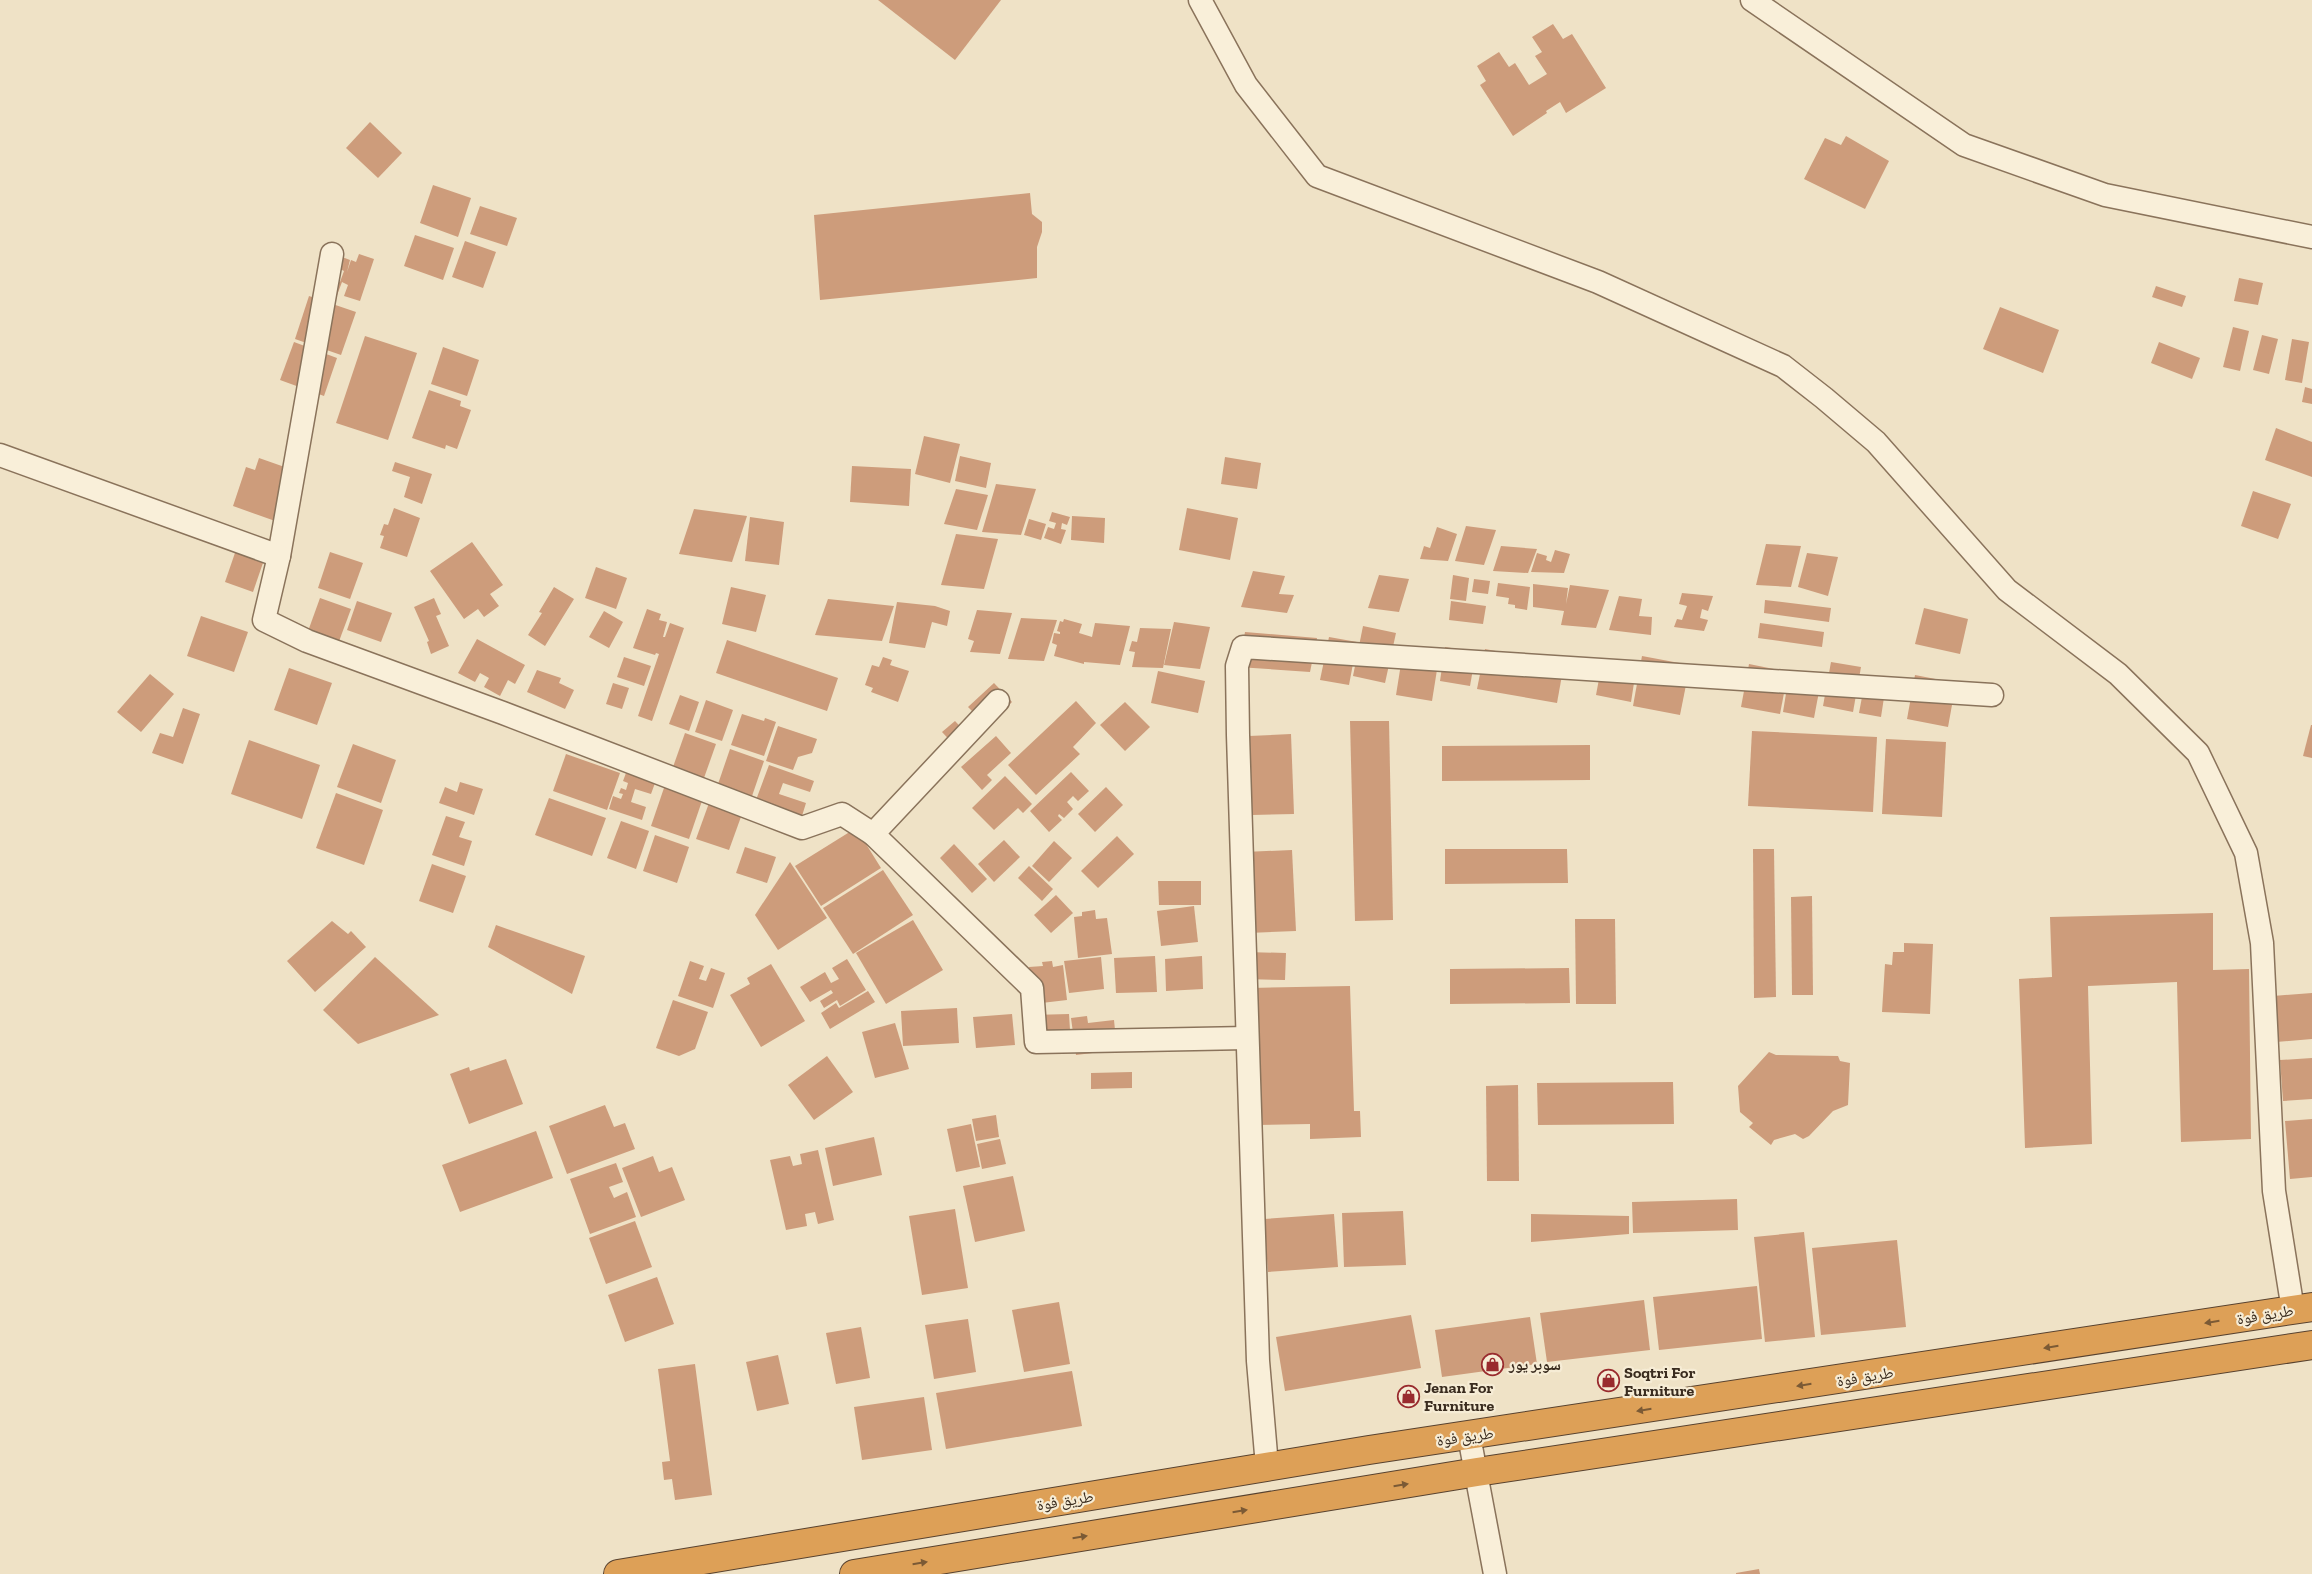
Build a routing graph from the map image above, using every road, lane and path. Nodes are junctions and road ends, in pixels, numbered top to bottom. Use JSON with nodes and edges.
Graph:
{"nodes":[{"id":1,"x":1200,"y":0,"type":"edge"},
{"id":2,"x":1752,"y":0,"type":"edge"},
{"id":3,"x":2312,"y":237,"type":"edge"},
{"id":4,"x":332,"y":254,"type":"dead end"},
{"id":5,"x":0,"y":455,"type":"edge"},
{"id":6,"x":279,"y":556,"type":"junction"},
{"id":7,"x":1992,"y":695,"type":"dead end"},
{"id":8,"x":998,"y":701,"type":"dead end"},
{"id":9,"x":873,"y":834,"type":"junction"},
{"id":10,"x":1247,"y":1038,"type":"junction"},
{"id":11,"x":2302,"y":1308,"type":"edge"},
{"id":12,"x":2312,"y":1345,"type":"edge"},
{"id":13,"x":1469,"y":1436,"type":"junction"},
{"id":14,"x":1267,"y":1466,"type":"junction"},
{"id":15,"x":1477,"y":1472,"type":"junction"},
{"id":16,"x":618,"y":1574,"type":"edge"},
{"id":17,"x":854,"y":1574,"type":"edge"},
{"id":18,"x":1495,"y":1574,"type":"edge"}],
"edges":[{"from":1,"to":11,"type":"street"},
{"from":2,"to":3,"type":"street"},
{"from":4,"to":6,"type":"street"},
{"from":5,"to":6,"type":"street"},
{"from":6,"to":9,"type":"street"},
{"from":7,"to":10,"type":"street"},
{"from":8,"to":9,"type":"street"},
{"from":9,"to":10,"type":"street"},
{"from":10,"to":14,"type":"street"},
{"from":11,"to":13,"type":"highway","name":"طريق فوة","one_way":true},
{"from":12,"to":15,"type":"highway"},
{"from":13,"to":14,"type":"highway","name":"طريق فوة"},
{"from":13,"to":15,"type":"street"},
{"from":14,"to":16,"type":"highway","name":"طريق فوة"},
{"from":17,"to":15,"type":"highway","one_way":true},
{"from":15,"to":18,"type":"street"}]}
